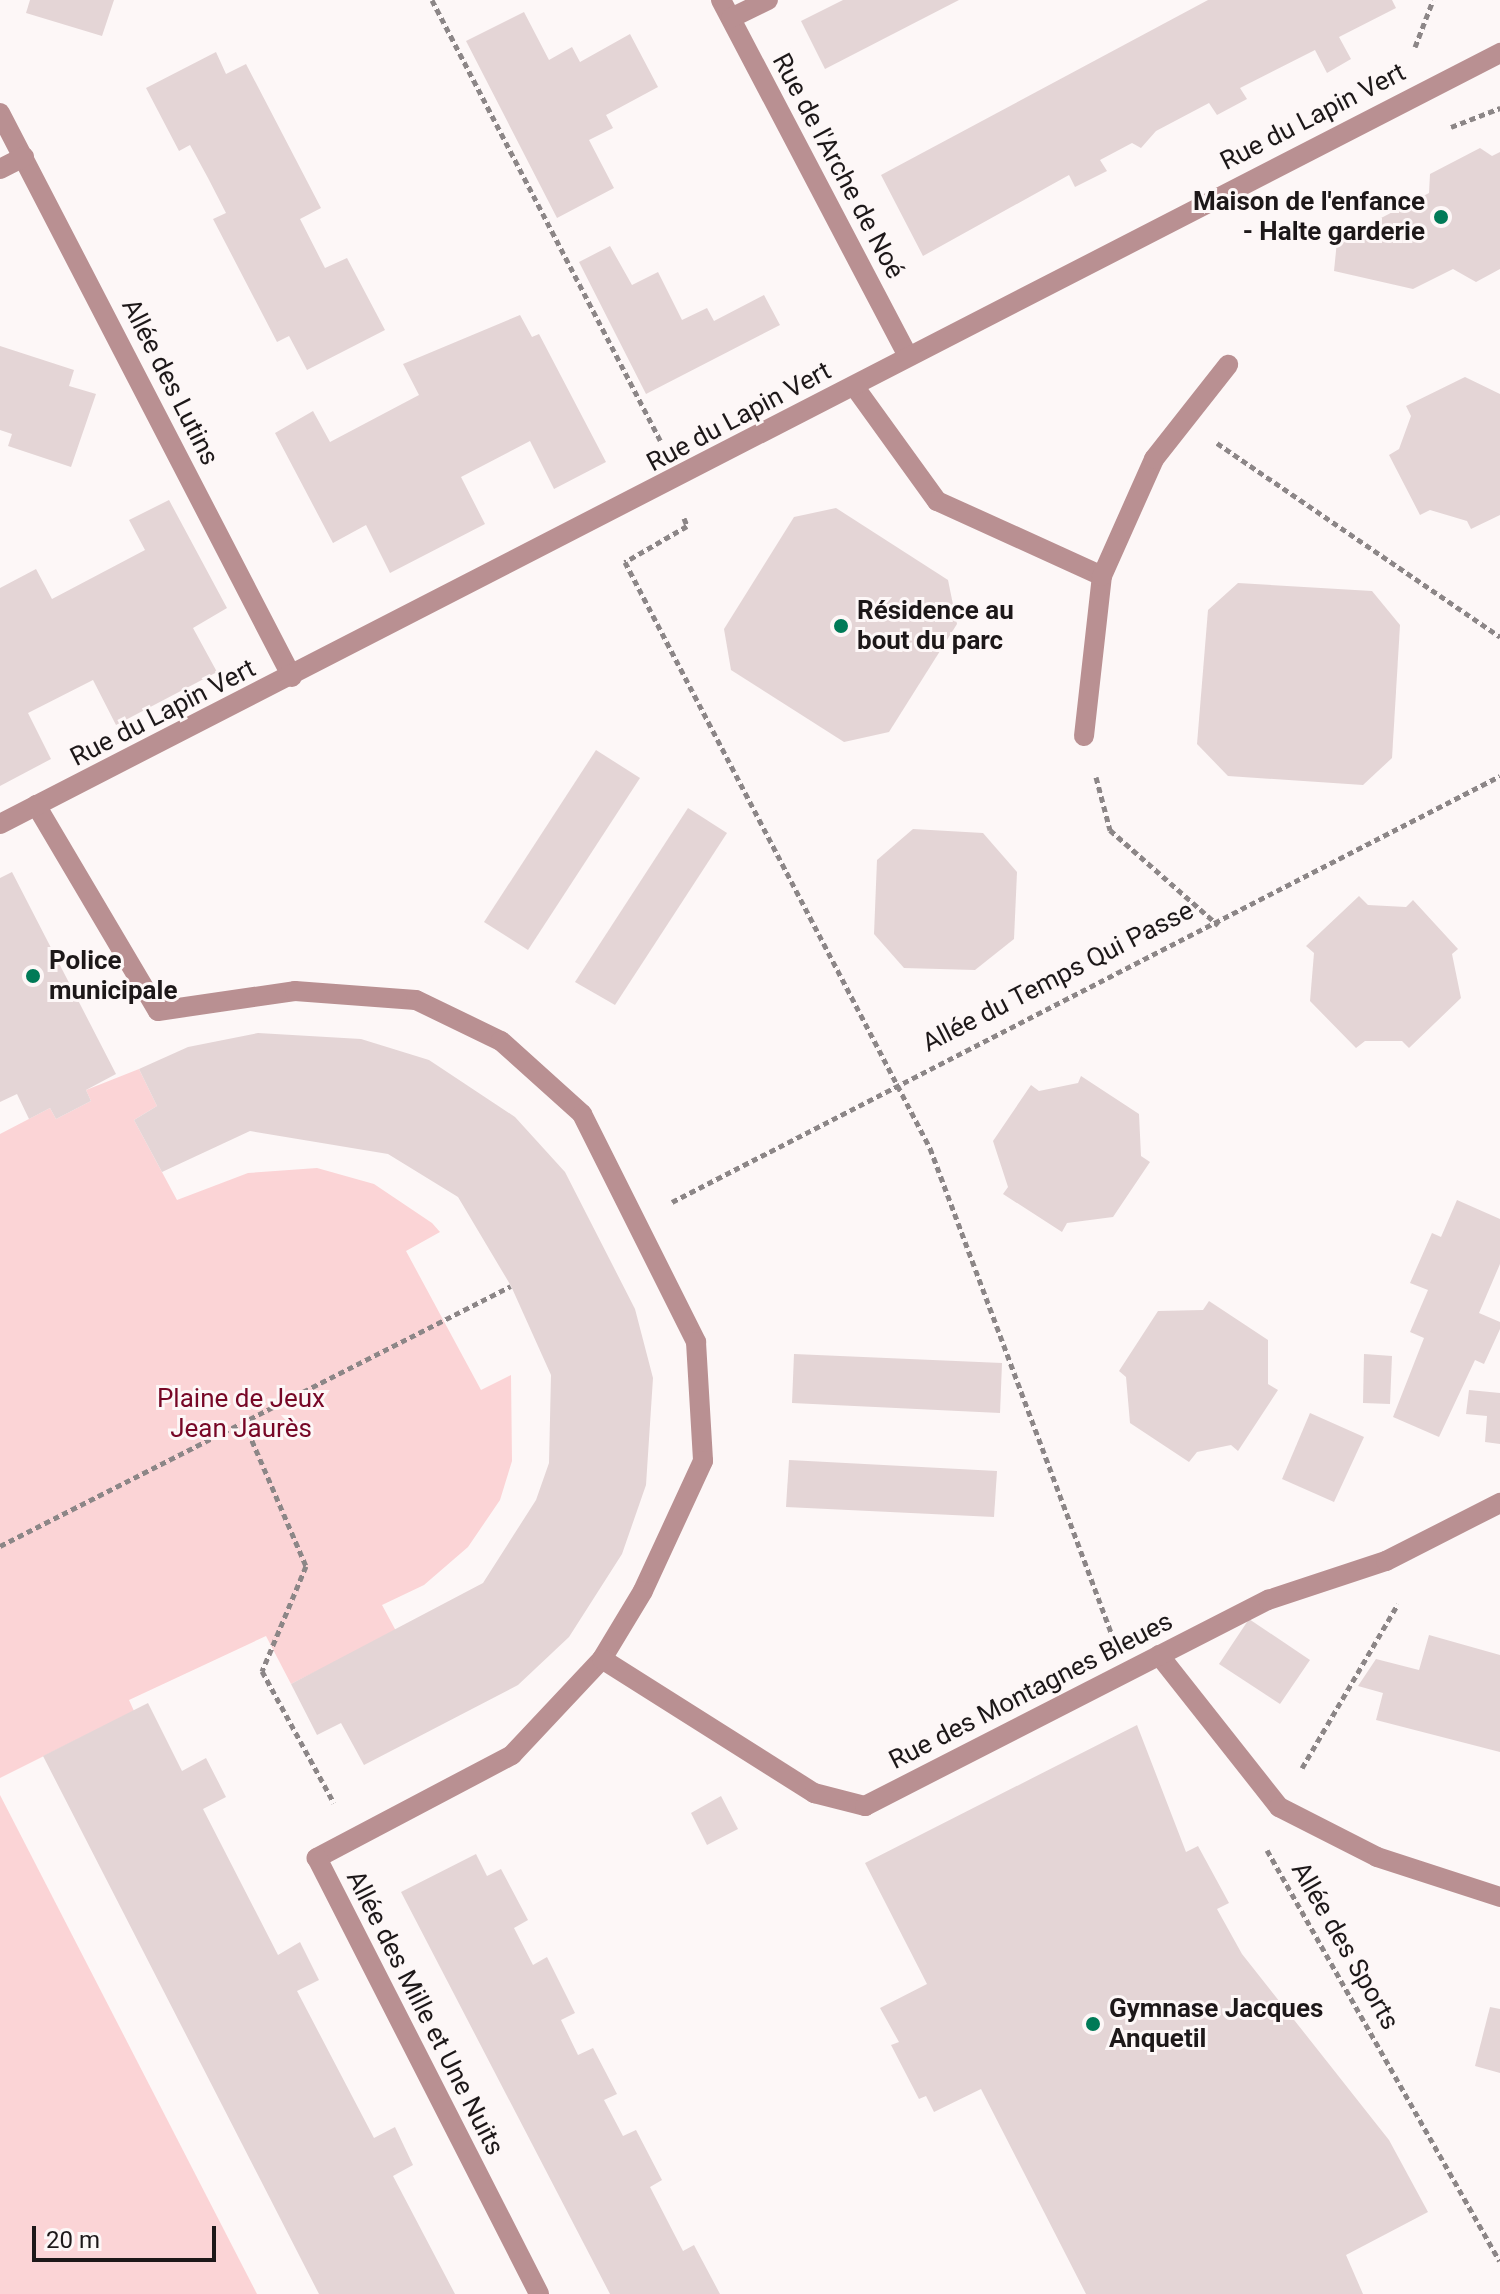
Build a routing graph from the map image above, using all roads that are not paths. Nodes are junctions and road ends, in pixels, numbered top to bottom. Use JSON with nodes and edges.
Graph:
{"nodes":[{"id":1,"x":768,"y":0,"type":"edge"},
{"id":2,"x":726,"y":9,"type":"edge"},
{"id":3,"x":1500,"y":53,"type":"edge"},
{"id":4,"x":0,"y":113,"type":"edge"},
{"id":5,"x":24,"y":157,"type":"junction"},
{"id":6,"x":0,"y":169,"type":"edge"},
{"id":7,"x":908,"y":356,"type":"junction"},
{"id":8,"x":1228,"y":365,"type":"dead end"},
{"id":9,"x":854,"y":386,"type":"junction"},
{"id":10,"x":1102,"y":576,"type":"junction"},
{"id":11,"x":292,"y":677,"type":"junction"},
{"id":12,"x":1084,"y":736,"type":"road end"},
{"id":13,"x":36,"y":805,"type":"junction"},
{"id":14,"x":0,"y":824,"type":"edge"},
{"id":15,"x":1500,"y":1503,"type":"edge"},
{"id":16,"x":1159,"y":1655,"type":"junction"},
{"id":17,"x":602,"y":1659,"type":"junction"},
{"id":18,"x":1500,"y":1897,"type":"edge"},
{"id":19,"x":539,"y":2294,"type":"edge"}],
"edges":[{"from":1,"to":2,"type":"street"},
{"from":2,"to":7,"type":"street","name":"Rue de l'Arche de Noé"},
{"from":3,"to":7,"type":"street","name":"Rue du Lapin Vert"},
{"from":4,"to":5,"type":"street","name":"Allée des Lutins"},
{"from":5,"to":6,"type":"street"},
{"from":5,"to":11,"type":"street","name":"Allée des Lutins"},
{"from":7,"to":9,"type":"street","name":"Rue du Lapin Vert"},
{"from":8,"to":10,"type":"street"},
{"from":9,"to":10,"type":"street"},
{"from":9,"to":11,"type":"street","name":"Rue du Lapin Vert"},
{"from":10,"to":12,"type":"street"},
{"from":11,"to":13,"type":"street","name":"Rue du Lapin Vert"},
{"from":13,"to":14,"type":"street","name":"Rue du Lapin Vert"},
{"from":13,"to":17,"type":"street","name":"Allée des Mille et Une Nuits"},
{"from":15,"to":16,"type":"street","name":"Rue des Montagnes Bleues"},
{"from":16,"to":17,"type":"street","name":"Rue des Montagnes Bleues"},
{"from":16,"to":18,"type":"street"},
{"from":17,"to":19,"type":"street","name":"Allée des Mille et Une Nuits"}]}
